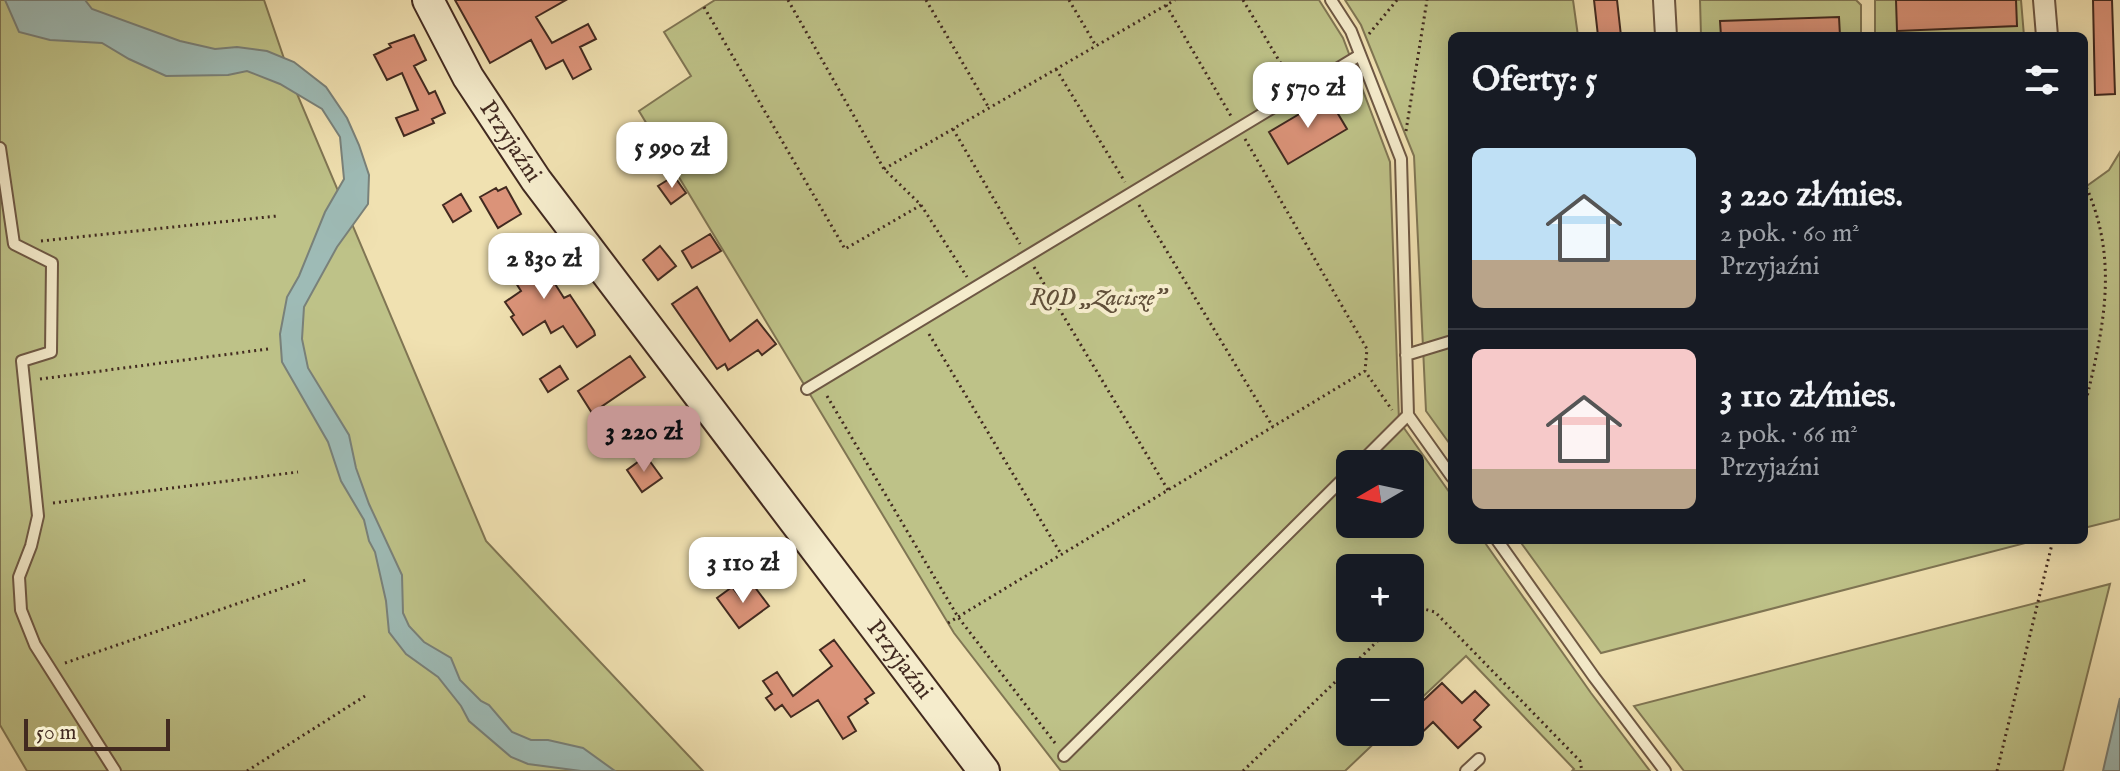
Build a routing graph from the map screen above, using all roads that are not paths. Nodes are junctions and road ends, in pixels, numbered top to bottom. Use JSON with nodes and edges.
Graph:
{"nodes":[{"id":1,"x":428,"y":0,"type":"edge"},
{"id":2,"x":1331,"y":0,"type":"edge"},
{"id":3,"x":1664,"y":0,"type":"edge"},
{"id":4,"x":2044,"y":0,"type":"edge"},
{"id":5,"x":1666,"y":32,"type":"edge"},
{"id":6,"x":2047,"y":32,"type":"edge"},
{"id":7,"x":1359,"y":51,"type":"junction"},
{"id":8,"x":0,"y":148,"type":"edge"},
{"id":9,"x":1448,"y":342,"type":"edge"},
{"id":10,"x":1406,"y":355,"type":"junction"},
{"id":11,"x":807,"y":389,"type":"dead end"},
{"id":12,"x":1404,"y":419,"type":"junction"},
{"id":13,"x":1373,"y":450,"type":"edge"},
{"id":14,"x":1448,"y":472,"type":"edge"},
{"id":15,"x":1336,"y":486,"type":"edge"},
{"id":16,"x":1500,"y":544,"type":"edge"},
{"id":17,"x":1064,"y":756,"type":"road end"},
{"id":18,"x":1479,"y":759,"type":"dead end"},
{"id":19,"x":115,"y":771,"type":"edge"},
{"id":20,"x":984,"y":771,"type":"edge"},
{"id":21,"x":1466,"y":771,"type":"edge"},
{"id":22,"x":1665,"y":771,"type":"edge"}],
"edges":[{"from":1,"to":20,"type":"main road","name":"Przyjaźni"},
{"from":2,"to":7,"type":"lane"},
{"from":3,"to":5,"type":"street"},
{"from":4,"to":6,"type":"street"},
{"from":7,"to":10,"type":"lane"},
{"from":7,"to":11,"type":"lane"},
{"from":8,"to":19,"type":"lane"},
{"from":9,"to":10,"type":"lane"},
{"from":10,"to":12,"type":"lane"},
{"from":12,"to":13,"type":"lane"},
{"from":12,"to":14,"type":"lane"},
{"from":15,"to":17,"type":"lane"},
{"from":16,"to":22,"type":"lane"},
{"from":18,"to":21,"type":"lane"}]}
